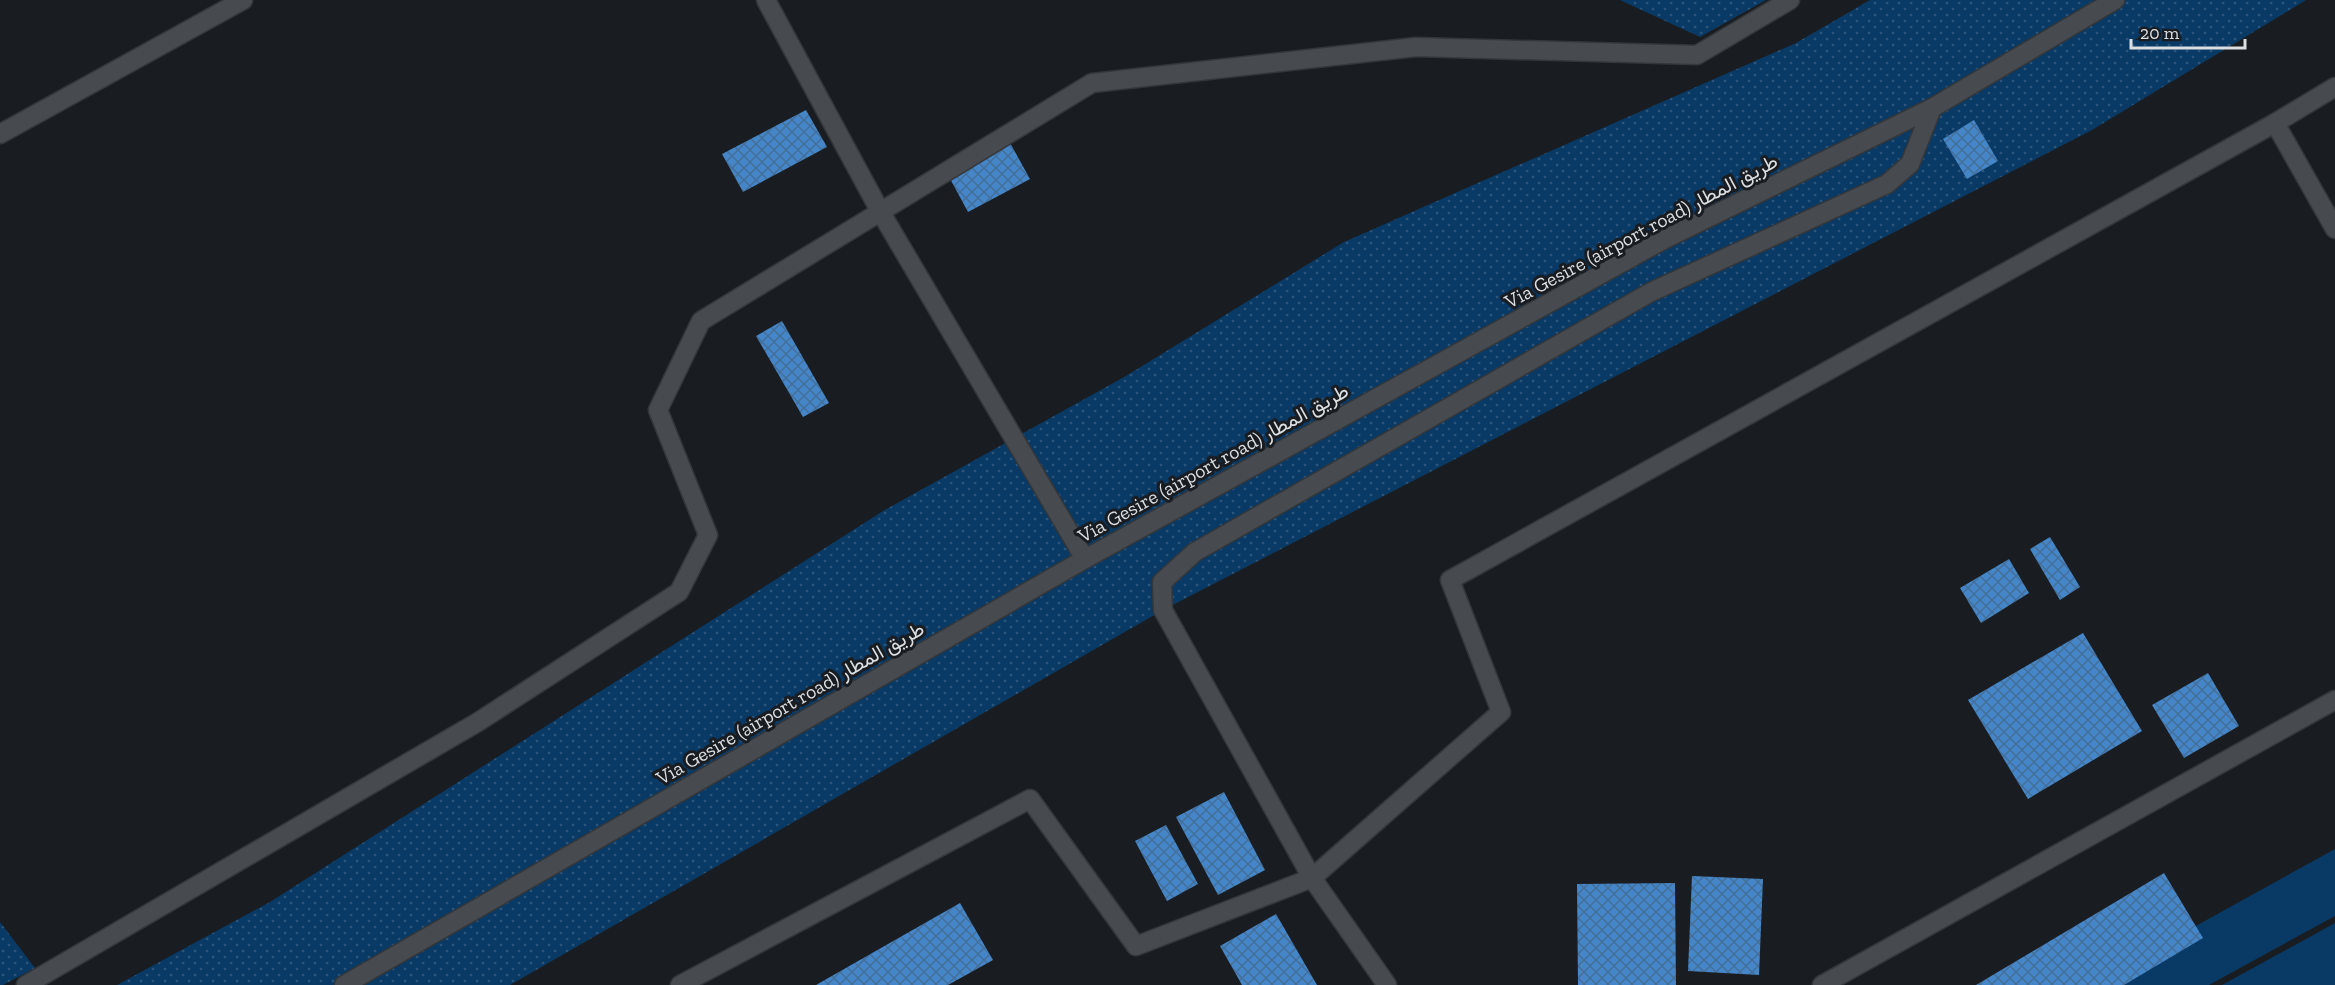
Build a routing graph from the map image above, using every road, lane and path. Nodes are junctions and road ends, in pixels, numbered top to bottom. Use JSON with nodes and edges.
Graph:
{"nodes":[{"id":1,"x":243,"y":0,"type":"edge"},
{"id":2,"x":766,"y":0,"type":"edge"},
{"id":3,"x":1790,"y":0,"type":"edge"},
{"id":4,"x":2115,"y":0,"type":"edge"},
{"id":5,"x":2335,"y":87,"type":"edge"},
{"id":6,"x":1932,"y":108,"type":"junction"},
{"id":7,"x":2275,"y":123,"type":"junction"},
{"id":8,"x":0,"y":134,"type":"edge"},
{"id":9,"x":879,"y":211,"type":"junction"},
{"id":10,"x":2335,"y":229,"type":"edge"},
{"id":11,"x":1086,"y":559,"type":"junction"},
{"id":12,"x":2335,"y":700,"type":"edge"},
{"id":13,"x":1312,"y":878,"type":"junction"},
{"id":14,"x":26,"y":985,"type":"edge"},
{"id":15,"x":344,"y":985,"type":"edge"},
{"id":16,"x":680,"y":985,"type":"edge"},
{"id":17,"x":1387,"y":985,"type":"edge"},
{"id":18,"x":1822,"y":985,"type":"edge"}],
"edges":[{"from":1,"to":8,"type":"main road"},
{"from":2,"to":9,"type":"main road"},
{"from":3,"to":9,"type":"main road"},
{"from":4,"to":6,"type":"main road","name":"Via Gesire (airport road) طريق المطار"},
{"from":5,"to":7,"type":"main road"},
{"from":6,"to":11,"type":"main road","name":"Via Gesire (airport road) طريق المطار"},
{"from":6,"to":13,"type":"main road"},
{"from":7,"to":10,"type":"main road"},
{"from":7,"to":13,"type":"main road"},
{"from":9,"to":11,"type":"main road"},
{"from":9,"to":14,"type":"main road"},
{"from":11,"to":15,"type":"main road","name":"Via Gesire (airport road) طريق المطار"},
{"from":12,"to":18,"type":"main road"},
{"from":13,"to":16,"type":"main road"},
{"from":13,"to":17,"type":"main road"}]}
